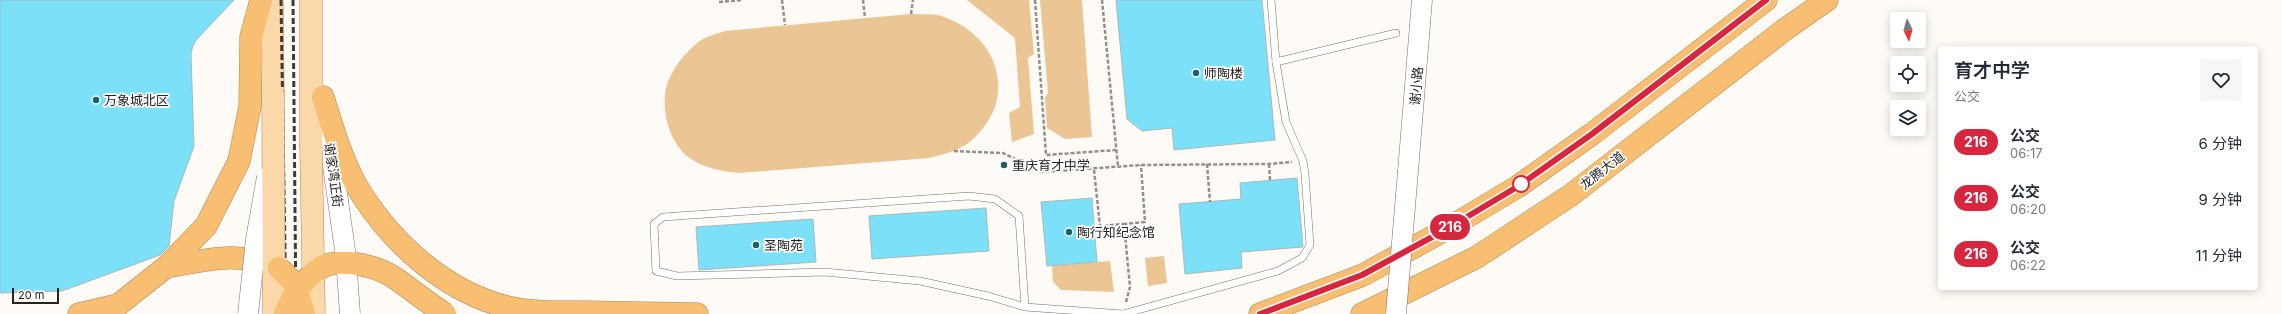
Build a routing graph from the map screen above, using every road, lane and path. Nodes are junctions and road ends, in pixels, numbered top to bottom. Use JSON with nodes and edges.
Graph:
{"nodes":[{"id":1,"x":260,"y":0,"type":"edge"},
{"id":2,"x":272,"y":0,"type":"edge"},
{"id":3,"x":310,"y":0,"type":"edge"},
{"id":4,"x":743,"y":0,"type":"edge"},
{"id":5,"x":782,"y":0,"type":"edge"},
{"id":6,"x":863,"y":0,"type":"edge"},
{"id":7,"x":913,"y":0,"type":"edge"},
{"id":8,"x":1035,"y":0,"type":"edge"},
{"id":9,"x":1102,"y":0,"type":"edge"},
{"id":10,"x":1271,"y":0,"type":"edge"},
{"id":11,"x":1422,"y":0,"type":"edge"},
{"id":12,"x":1766,"y":0,"type":"edge"},
{"id":13,"x":1827,"y":0,"type":"edge"},
{"id":14,"x":1845,"y":0,"type":"edge"},
{"id":15,"x":719,"y":2,"type":"dead end"},
{"id":16,"x":911,"y":14,"type":"dead end"},
{"id":17,"x":865,"y":18,"type":"dead end"},
{"id":18,"x":785,"y":25,"type":"dead end"},
{"id":19,"x":1784,"y":30,"type":"junction"},
{"id":20,"x":1396,"y":33,"type":"dead end"},
{"id":21,"x":311,"y":37,"type":"junction"},
{"id":22,"x":1276,"y":62,"type":"junction"},
{"id":23,"x":323,"y":97,"type":"junction"},
{"id":24,"x":273,"y":147,"type":"junction"},
{"id":25,"x":1116,"y":150,"type":"junction"},
{"id":26,"x":954,"y":151,"type":"dead end"},
{"id":27,"x":1303,"y":161,"type":"junction"},
{"id":28,"x":1207,"y":164,"type":"junction"},
{"id":29,"x":1269,"y":164,"type":"junction"},
{"id":30,"x":1141,"y":166,"type":"junction"},
{"id":31,"x":1118,"y":167,"type":"junction"},
{"id":32,"x":1094,"y":170,"type":"junction"},
{"id":33,"x":1270,"y":180,"type":"dead end"},
{"id":34,"x":1210,"y":202,"type":"dead end"},
{"id":35,"x":1124,"y":224,"type":"junction"},
{"id":36,"x":166,"y":267,"type":"junction"},
{"id":37,"x":1130,"y":287,"type":"dead end"},
{"id":38,"x":1025,"y":307,"type":"junction"},
{"id":39,"x":79,"y":314,"type":"edge"},
{"id":40,"x":248,"y":314,"type":"edge"},
{"id":41,"x":274,"y":314,"type":"edge"},
{"id":42,"x":285,"y":314,"type":"edge"},
{"id":43,"x":304,"y":314,"type":"edge"},
{"id":44,"x":314,"y":314,"type":"edge"},
{"id":45,"x":350,"y":314,"type":"edge"},
{"id":46,"x":445,"y":314,"type":"edge"},
{"id":47,"x":697,"y":314,"type":"edge"},
{"id":48,"x":1123,"y":314,"type":"edge"},
{"id":49,"x":1260,"y":314,"type":"edge"},
{"id":50,"x":1362,"y":314,"type":"edge"},
{"id":51,"x":1396,"y":314,"type":"edge"}],
"edges":[{"from":1,"to":36,"type":"highway"},
{"from":2,"to":24,"type":"main road","bridge":true},
{"from":3,"to":21,"type":"main road","name":"谢家湾正街"},
{"from":4,"to":15,"type":"path"},
{"from":5,"to":18,"type":"path"},
{"from":6,"to":17,"type":"path"},
{"from":7,"to":16,"type":"path"},
{"from":8,"to":25,"type":"path"},
{"from":9,"to":25,"type":"path"},
{"from":10,"to":22,"type":"lane"},
{"from":11,"to":51,"type":"street","name":"谢小路","bridge":true},
{"from":12,"to":49,"type":"highway"},
{"from":13,"to":19,"type":"highway","name":"龙腾大道"},
{"from":14,"to":19,"type":"highway"},
{"from":19,"to":50,"type":"highway","name":"龙腾大道"},
{"from":20,"to":22,"type":"lane"},
{"from":21,"to":23,"type":"street","name":"谢家湾正街"},
{"from":21,"to":44,"type":"main road","name":"谢家湾正街","bridge":true},
{"from":22,"to":27,"type":"lane"},
{"from":23,"to":45,"type":"street","name":"谢家湾正街","bridge":true},
{"from":23,"to":47,"type":"highway"},
{"from":24,"to":40,"type":"street","bridge":true},
{"from":24,"to":41,"type":"main road","bridge":true},
{"from":25,"to":31,"type":"path"},
{"from":26,"to":32,"type":"path"},
{"from":27,"to":29,"type":"path"},
{"from":27,"to":48,"type":"lane"},
{"from":28,"to":29,"type":"path"},
{"from":28,"to":30,"type":"path"},
{"from":28,"to":34,"type":"path"},
{"from":29,"to":33,"type":"path"},
{"from":30,"to":31,"type":"path"},
{"from":30,"to":35,"type":"path"},
{"from":31,"to":32,"type":"path"},
{"from":32,"to":35,"type":"path"},
{"from":35,"to":37,"type":"path"},
{"from":36,"to":39,"type":"highway"},
{"from":36,"to":43,"type":"highway","bridge":true},
{"from":38,"to":38,"type":"lane"},
{"from":38,"to":48,"type":"lane"},
{"from":42,"to":46,"type":"highway","bridge":true}]}
